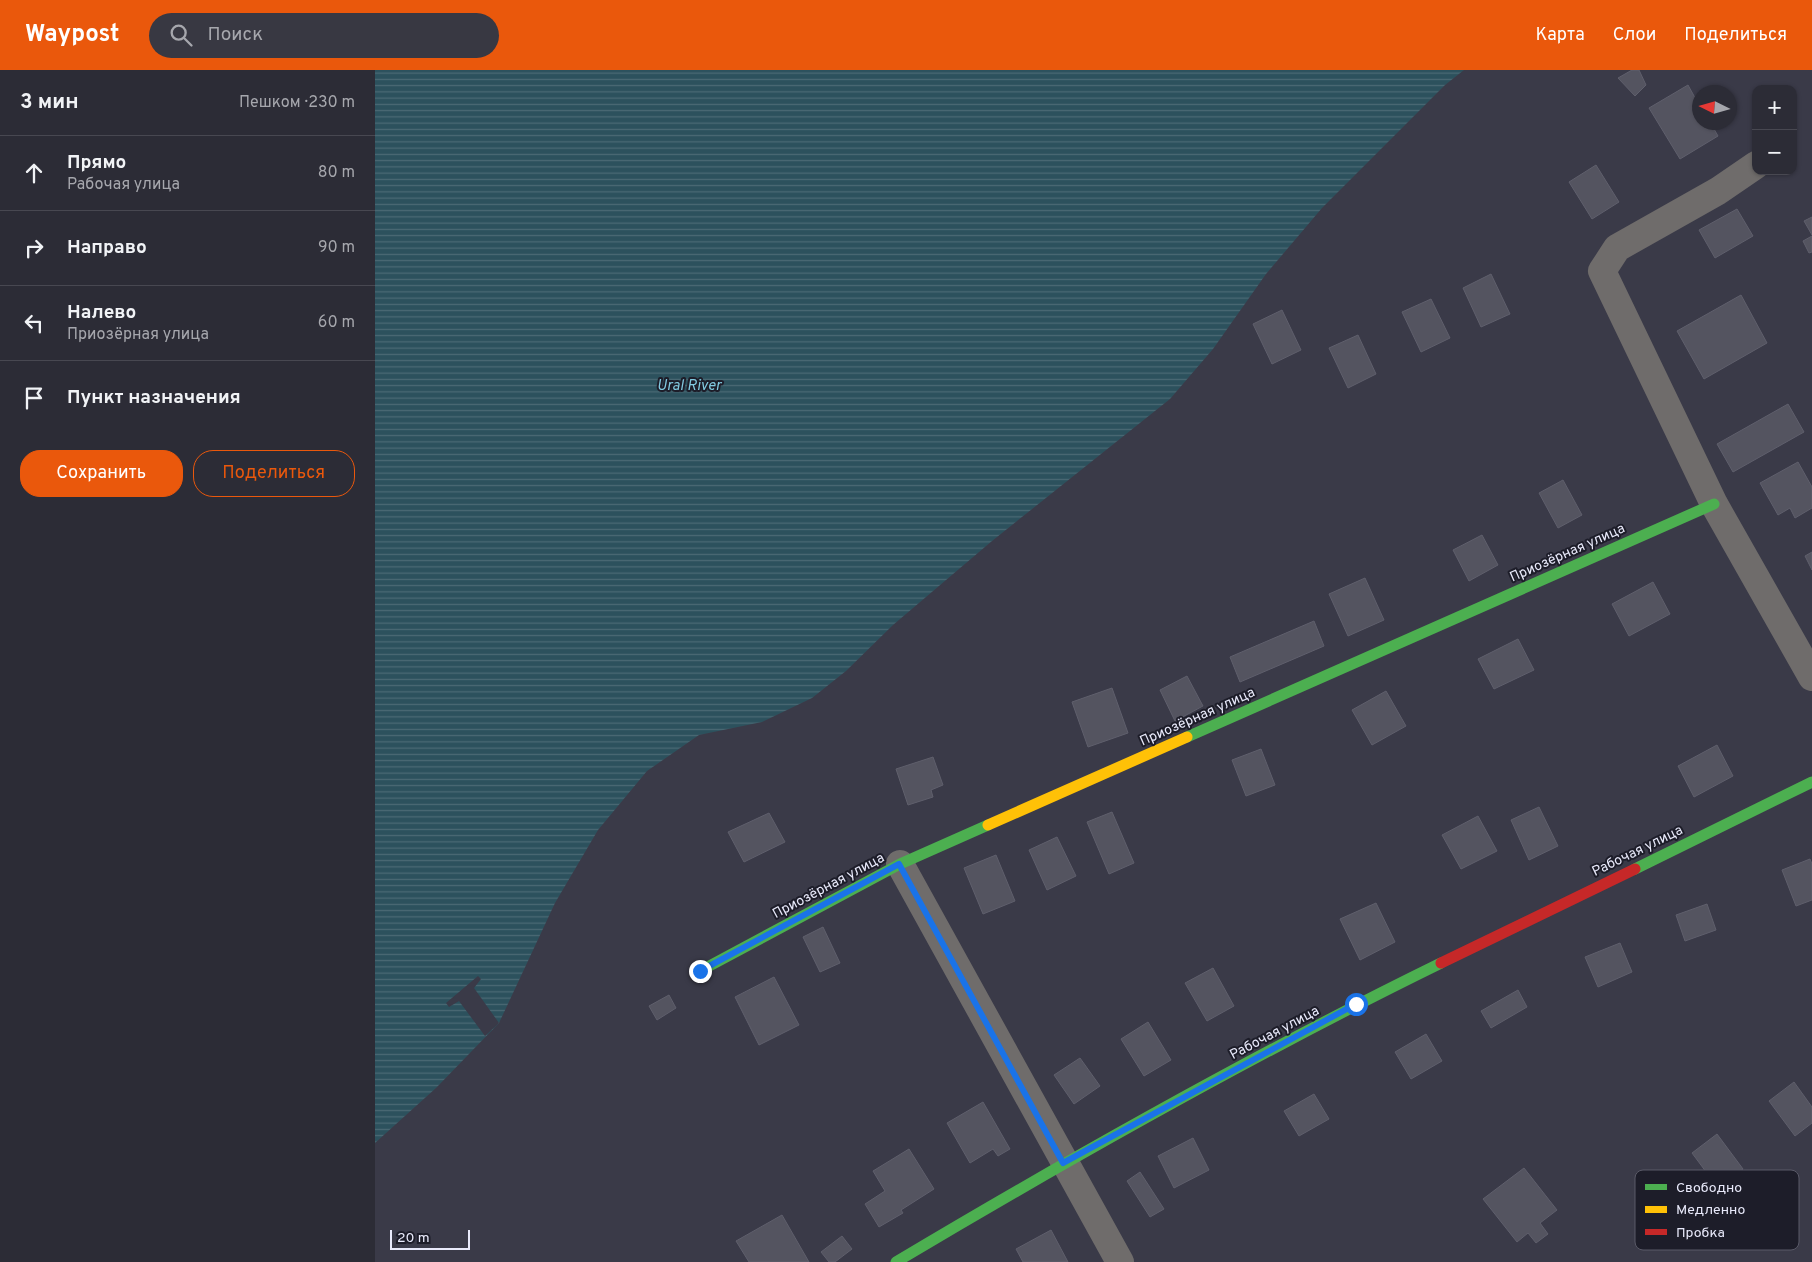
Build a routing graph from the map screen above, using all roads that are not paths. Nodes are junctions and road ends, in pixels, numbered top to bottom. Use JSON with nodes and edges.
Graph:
{"nodes":[{"id":1,"x":1752,"y":168,"type":"edge"},
{"id":2,"x":1714,"y":504,"type":"junction"},
{"id":3,"x":1812,"y":677,"type":"edge"},
{"id":4,"x":1812,"y":782,"type":"edge"},
{"id":5,"x":899,"y":864,"type":"junction"},
{"id":6,"x":700,"y":971,"type":"dead end"},
{"id":7,"x":1063,"y":1163,"type":"junction"},
{"id":8,"x":896,"y":1262,"type":"edge"},
{"id":9,"x":1120,"y":1262,"type":"edge"}],
"edges":[{"from":1,"to":2,"type":"street"},
{"from":2,"to":3,"type":"street"},
{"from":2,"to":5,"type":"street","name":"Приозёрная улица"},
{"from":4,"to":7,"type":"street","name":"Рабочая улица"},
{"from":5,"to":6,"type":"street","name":"Приозёрная улица"},
{"from":5,"to":7,"type":"street"},
{"from":7,"to":8,"type":"street","name":"Рабочая улица"},
{"from":7,"to":9,"type":"street"}]}
